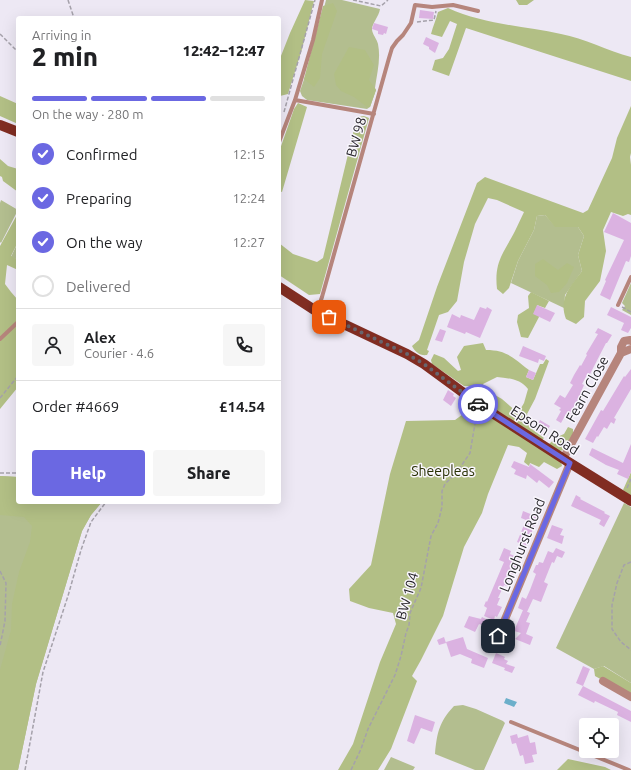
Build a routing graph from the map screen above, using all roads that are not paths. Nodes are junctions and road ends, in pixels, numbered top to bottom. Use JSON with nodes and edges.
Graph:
{"nodes":[{"id":1,"x":322,"y":0,"type":"edge"},
{"id":2,"x":416,"y":2,"type":"edge"},
{"id":3,"x":478,"y":11,"type":"dead end"},
{"id":4,"x":295,"y":100,"type":"junction"},
{"id":5,"x":374,"y":114,"type":"junction"},
{"id":6,"x":0,"y":125,"type":"edge"},
{"id":7,"x":16,"y":131,"type":"edge"},
{"id":8,"x":281,"y":137,"type":"edge"},
{"id":9,"x":631,"y":277,"type":"edge"},
{"id":10,"x":281,"y":288,"type":"edge"},
{"id":11,"x":618,"y":306,"type":"road end"},
{"id":12,"x":316,"y":311,"type":"junction"},
{"id":13,"x":16,"y":324,"type":"edge"},
{"id":14,"x":0,"y":339,"type":"edge"},
{"id":15,"x":631,"y":341,"type":"edge"},
{"id":16,"x":631,"y":349,"type":"edge"},
{"id":17,"x":622,"y":353,"type":"junction"},
{"id":18,"x":566,"y":461,"type":"junction"},
{"id":19,"x":627,"y":498,"type":"edge"},
{"id":20,"x":498,"y":636,"type":"dead end"},
{"id":21,"x":603,"y":681,"type":"dead end"},
{"id":22,"x":631,"y":697,"type":"edge"},
{"id":23,"x":511,"y":722,"type":"dead end"},
{"id":24,"x":629,"y":770,"type":"edge"}],
"edges":[{"from":1,"to":4,"type":"lane"},
{"from":2,"to":3,"type":"lane"},
{"from":2,"to":5,"type":"lane","name":"BW 98"},
{"from":4,"to":5,"type":"lane"},
{"from":4,"to":8,"type":"lane"},
{"from":5,"to":12,"type":"lane","name":"BW 98"},
{"from":6,"to":7,"type":"main road"},
{"from":9,"to":11,"type":"lane"},
{"from":10,"to":12,"type":"main road","name":"Epsom Road"},
{"from":12,"to":18,"type":"main road","name":"Epsom Road"},
{"from":13,"to":14,"type":"lane"},
{"from":15,"to":17,"type":"street","name":"Fearn Close"},
{"from":16,"to":17,"type":"street","name":"Fearn Close"},
{"from":17,"to":18,"type":"street","name":"Fearn Close"},
{"from":18,"to":19,"type":"main road","name":"Epsom Road"},
{"from":18,"to":20,"type":"street","name":"Longhurst Road"},
{"from":21,"to":22,"type":"street"},
{"from":23,"to":24,"type":"lane"}]}
